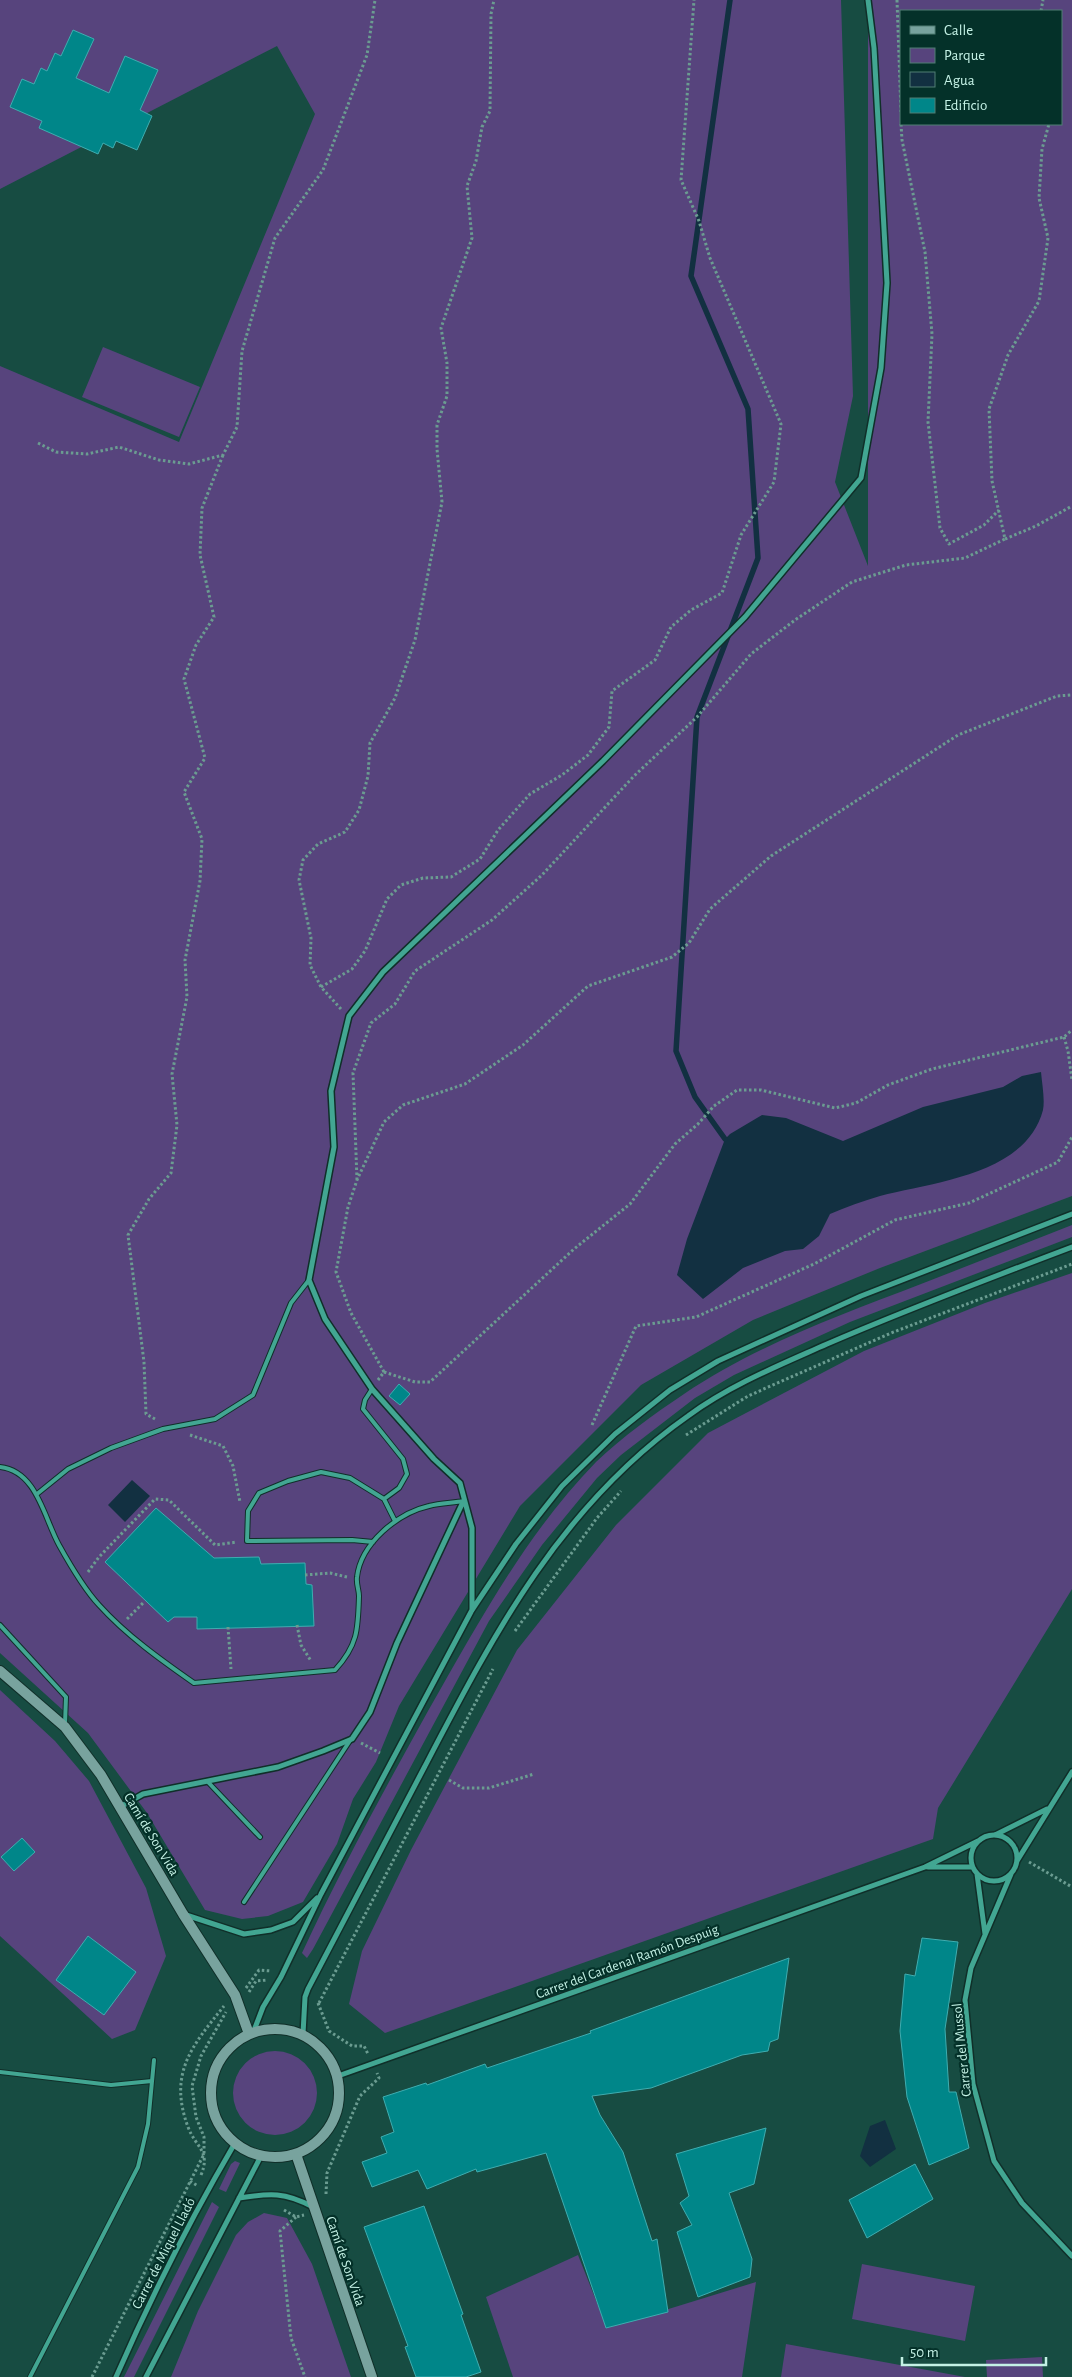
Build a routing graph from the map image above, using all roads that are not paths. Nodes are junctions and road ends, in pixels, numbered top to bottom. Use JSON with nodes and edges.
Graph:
{"nodes":[{"id":1,"x":868,"y":0,"type":"edge"},
{"id":2,"x":1072,"y":1214,"type":"edge"},
{"id":3,"x":1072,"y":1247,"type":"edge"},
{"id":4,"x":309,"y":1280,"type":"junction"},
{"id":5,"x":372,"y":1389,"type":"junction"},
{"id":6,"x":0,"y":1467,"type":"edge"},
{"id":7,"x":37,"y":1494,"type":"junction"},
{"id":8,"x":384,"y":1499,"type":"junction"},
{"id":9,"x":464,"y":1501,"type":"junction"},
{"id":10,"x":395,"y":1521,"type":"junction"},
{"id":11,"x":373,"y":1542,"type":"junction"},
{"id":12,"x":472,"y":1610,"type":"junction"},
{"id":13,"x":0,"y":1625,"type":"edge"},
{"id":14,"x":0,"y":1671,"type":"edge"},
{"id":15,"x":65,"y":1727,"type":"junction"},
{"id":16,"x":352,"y":1739,"type":"junction"},
{"id":17,"x":1072,"y":1772,"type":"edge"},
{"id":18,"x":207,"y":1781,"type":"junction"},
{"id":19,"x":120,"y":1807,"type":"junction"},
{"id":20,"x":1048,"y":1808,"type":"junction"},
{"id":21,"x":994,"y":1835,"type":"junction"},
{"id":22,"x":260,"y":1837,"type":"dead end"},
{"id":23,"x":980,"y":1840,"type":"junction"},
{"id":24,"x":1018,"y":1859,"type":"junction"},
{"id":25,"x":925,"y":1867,"type":"junction"},
{"id":26,"x":972,"y":1867,"type":"junction"},
{"id":27,"x":977,"y":1874,"type":"junction"},
{"id":28,"x":1011,"y":1874,"type":"junction"},
{"id":29,"x":321,"y":1894,"type":"junction"},
{"id":30,"x":244,"y":1902,"type":"dead end"},
{"id":31,"x":183,"y":1914,"type":"junction"},
{"id":32,"x":985,"y":1934,"type":"junction"},
{"id":33,"x":251,"y":2034,"type":"junction"},
{"id":34,"x":303,"y":2034,"type":"junction"},
{"id":35,"x":154,"y":2060,"type":"dead end"},
{"id":36,"x":0,"y":2072,"type":"edge"},
{"id":37,"x":338,"y":2076,"type":"junction"},
{"id":38,"x":152,"y":2081,"type":"junction"},
{"id":39,"x":235,"y":2142,"type":"junction"},
{"id":40,"x":296,"y":2154,"type":"junction"},
{"id":41,"x":261,"y":2156,"type":"junction"},
{"id":42,"x":239,"y":2198,"type":"junction"},
{"id":43,"x":313,"y":2210,"type":"junction"},
{"id":44,"x":1072,"y":2256,"type":"edge"},
{"id":45,"x":30,"y":2377,"type":"edge"},
{"id":46,"x":116,"y":2377,"type":"edge"},
{"id":47,"x":146,"y":2377,"type":"edge"},
{"id":48,"x":372,"y":2377,"type":"edge"}],
"edges":[{"from":1,"to":4,"type":"street"},
{"from":2,"to":12,"type":"street"},
{"from":3,"to":34,"type":"street"},
{"from":4,"to":5,"type":"street"},
{"from":4,"to":7,"type":"lane"},
{"from":5,"to":8,"type":"lane"},
{"from":5,"to":9,"type":"street"},
{"from":6,"to":7,"type":"lane"},
{"from":7,"to":11,"type":"lane"},
{"from":8,"to":10,"type":"lane"},
{"from":8,"to":11,"type":"lane"},
{"from":9,"to":10,"type":"lane"},
{"from":9,"to":12,"type":"street"},
{"from":9,"to":16,"type":"street"},
{"from":10,"to":11,"type":"lane"},
{"from":12,"to":29,"type":"street"},
{"from":13,"to":15,"type":"lane"},
{"from":14,"to":15,"type":"street","name":"Camí de Son Vida"},
{"from":15,"to":19,"type":"street","name":"Camí de Son Vida"},
{"from":16,"to":18,"type":"street"},
{"from":16,"to":30,"type":"lane"},
{"from":17,"to":20,"type":"street"},
{"from":18,"to":19,"type":"street"},
{"from":18,"to":22,"type":"lane"},
{"from":19,"to":31,"type":"street","name":"Camí de Son Vida"},
{"from":20,"to":21,"type":"street"},
{"from":20,"to":24,"type":"street"},
{"from":21,"to":23,"type":"street"},
{"from":21,"to":24,"type":"street"},
{"from":23,"to":25,"type":"street","name":"Carrer del Cardenal Ramón Despuig"},
{"from":23,"to":26,"type":"street"},
{"from":24,"to":28,"type":"street"},
{"from":25,"to":26,"type":"street","name":"Carrer del Cardenal Ramón Despuig"},
{"from":25,"to":37,"type":"street","name":"Carrer del Cardenal Ramón Despuig"},
{"from":26,"to":27,"type":"street"},
{"from":27,"to":28,"type":"street"},
{"from":27,"to":32,"type":"street","name":"Carrer del Mussol"},
{"from":28,"to":32,"type":"street","name":"Carrer del Mussol"},
{"from":29,"to":31,"type":"street"},
{"from":29,"to":33,"type":"street"},
{"from":31,"to":33,"type":"street","name":"Camí de Son Vida"},
{"from":32,"to":44,"type":"street","name":"Carrer del Mussol"},
{"from":33,"to":34,"type":"street"},
{"from":33,"to":39,"type":"street"},
{"from":34,"to":37,"type":"street"},
{"from":35,"to":38,"type":"lane"},
{"from":36,"to":38,"type":"lane"},
{"from":37,"to":40,"type":"street"},
{"from":38,"to":45,"type":"lane"},
{"from":39,"to":41,"type":"street"},
{"from":39,"to":46,"type":"street","name":"Carrer de Miquel Lladó"},
{"from":40,"to":41,"type":"street"},
{"from":40,"to":43,"type":"street","name":"Camí de Son Vida"},
{"from":41,"to":42,"type":"street"},
{"from":42,"to":43,"type":"street"},
{"from":42,"to":47,"type":"street"},
{"from":43,"to":48,"type":"street","name":"Camí de Son Vida"}]}
